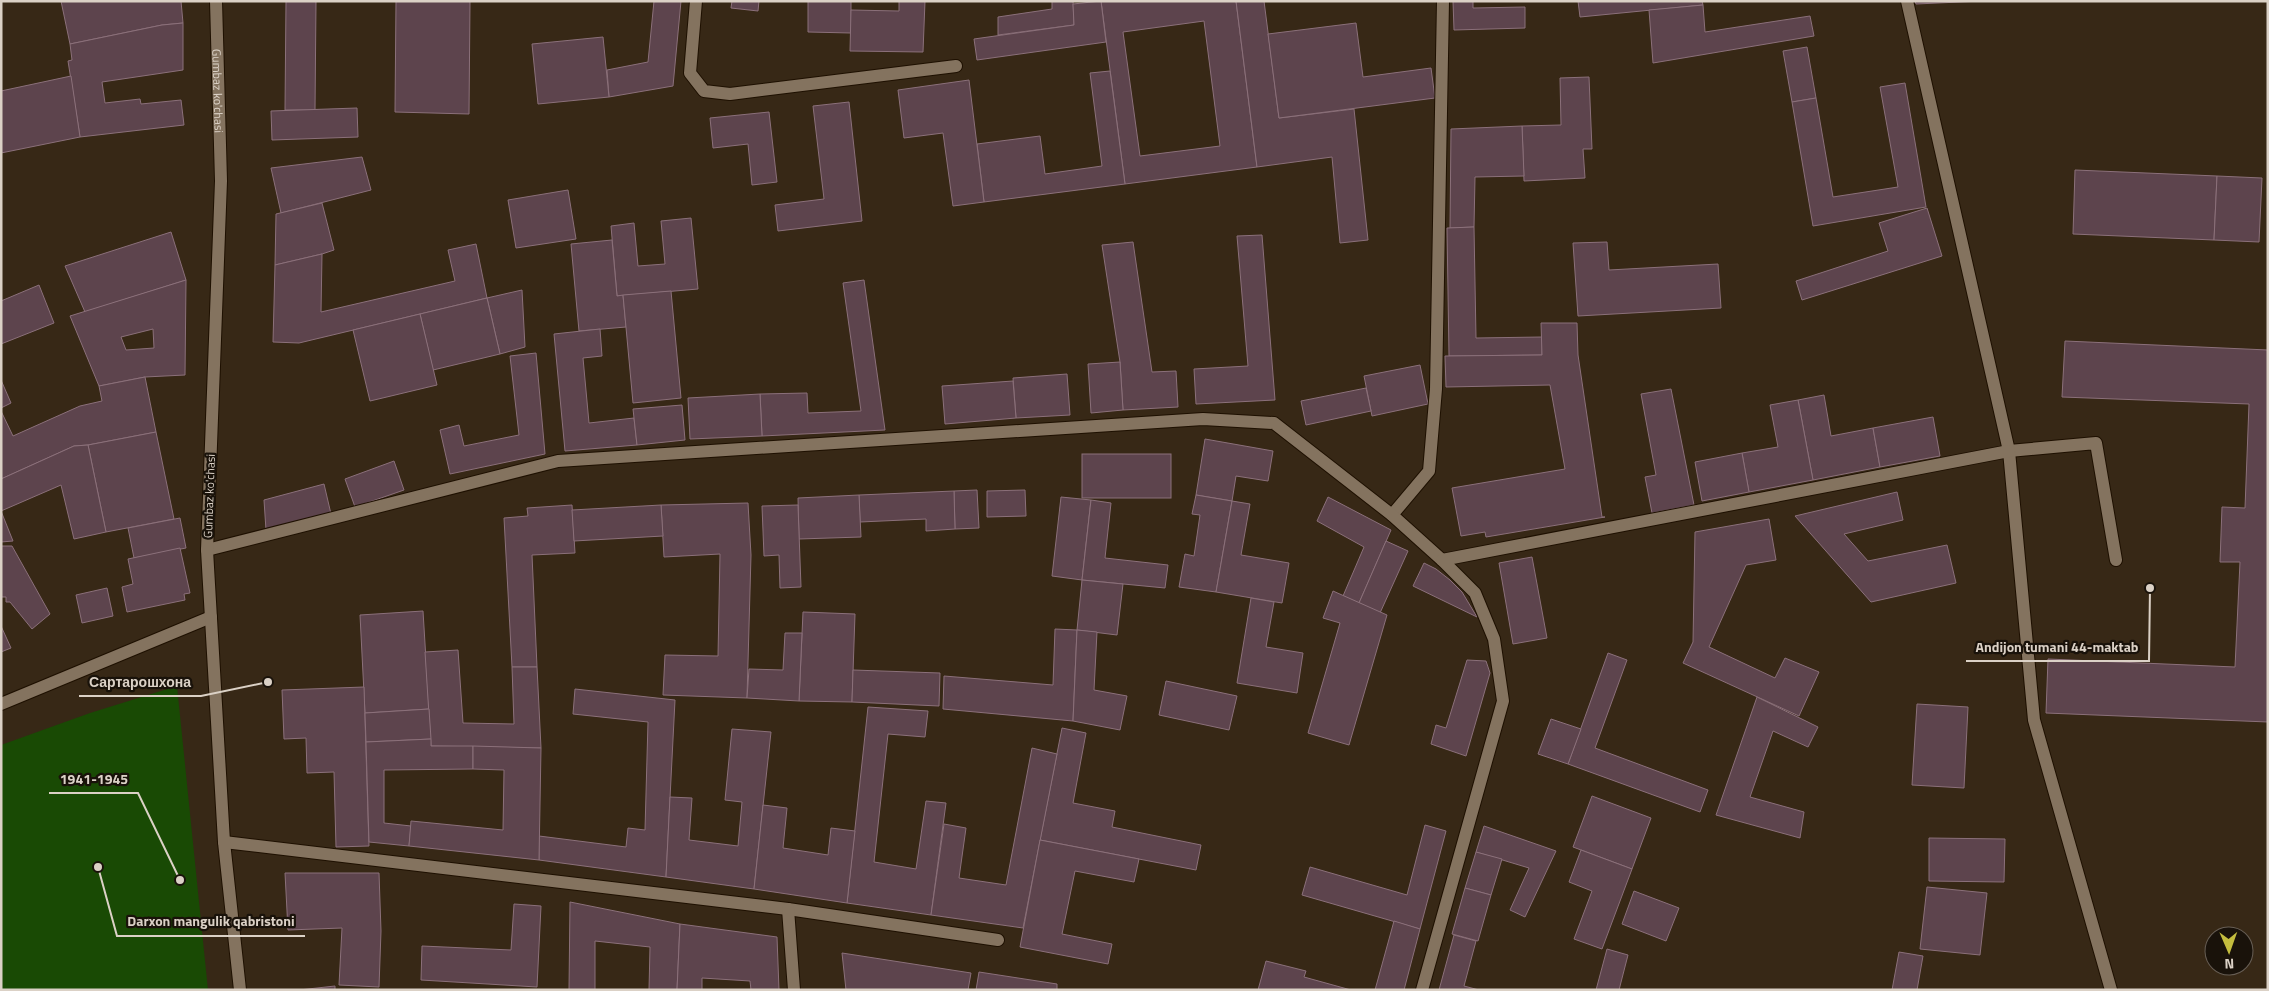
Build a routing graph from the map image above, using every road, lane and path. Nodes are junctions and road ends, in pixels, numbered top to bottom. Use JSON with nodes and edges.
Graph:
{"nodes":[{"id":1,"x":216,"y":1,"type":"edge"},
{"id":2,"x":696,"y":1,"type":"edge"},
{"id":3,"x":1444,"y":1,"type":"edge"},
{"id":4,"x":1906,"y":1,"type":"edge"},
{"id":5,"x":956,"y":66,"type":"dead end"},
{"id":6,"x":2009,"y":451,"type":"junction"},
{"id":7,"x":1392,"y":515,"type":"junction"},
{"id":8,"x":206,"y":550,"type":"junction"},
{"id":9,"x":1442,"y":560,"type":"junction"},
{"id":10,"x":2116,"y":560,"type":"dead end"},
{"id":11,"x":211,"y":617,"type":"junction"},
{"id":12,"x":1,"y":704,"type":"edge"},
{"id":13,"x":224,"y":842,"type":"junction"},
{"id":14,"x":788,"y":909,"type":"junction"},
{"id":15,"x":998,"y":940,"type":"dead end"},
{"id":16,"x":240,"y":990,"type":"edge"},
{"id":17,"x":794,"y":990,"type":"edge"},
{"id":18,"x":1422,"y":990,"type":"edge"},
{"id":19,"x":2111,"y":990,"type":"edge"}],
"edges":[{"from":1,"to":8,"type":"street","name":"Gumbaz ko'chasi"},
{"from":2,"to":5,"type":"street"},
{"from":3,"to":7,"type":"street"},
{"from":4,"to":6,"type":"street"},
{"from":6,"to":9,"type":"street"},
{"from":6,"to":10,"type":"street"},
{"from":6,"to":19,"type":"street"},
{"from":7,"to":8,"type":"street"},
{"from":7,"to":9,"type":"street"},
{"from":8,"to":11,"type":"street","name":"Gumbaz ko'chasi"},
{"from":9,"to":18,"type":"street"},
{"from":11,"to":12,"type":"street"},
{"from":11,"to":13,"type":"street","name":"Gumbaz ko'chasi"},
{"from":13,"to":14,"type":"street"},
{"from":13,"to":16,"type":"street","name":"Gumbaz ko'chasi"},
{"from":14,"to":15,"type":"street"},
{"from":14,"to":17,"type":"street"}]}
